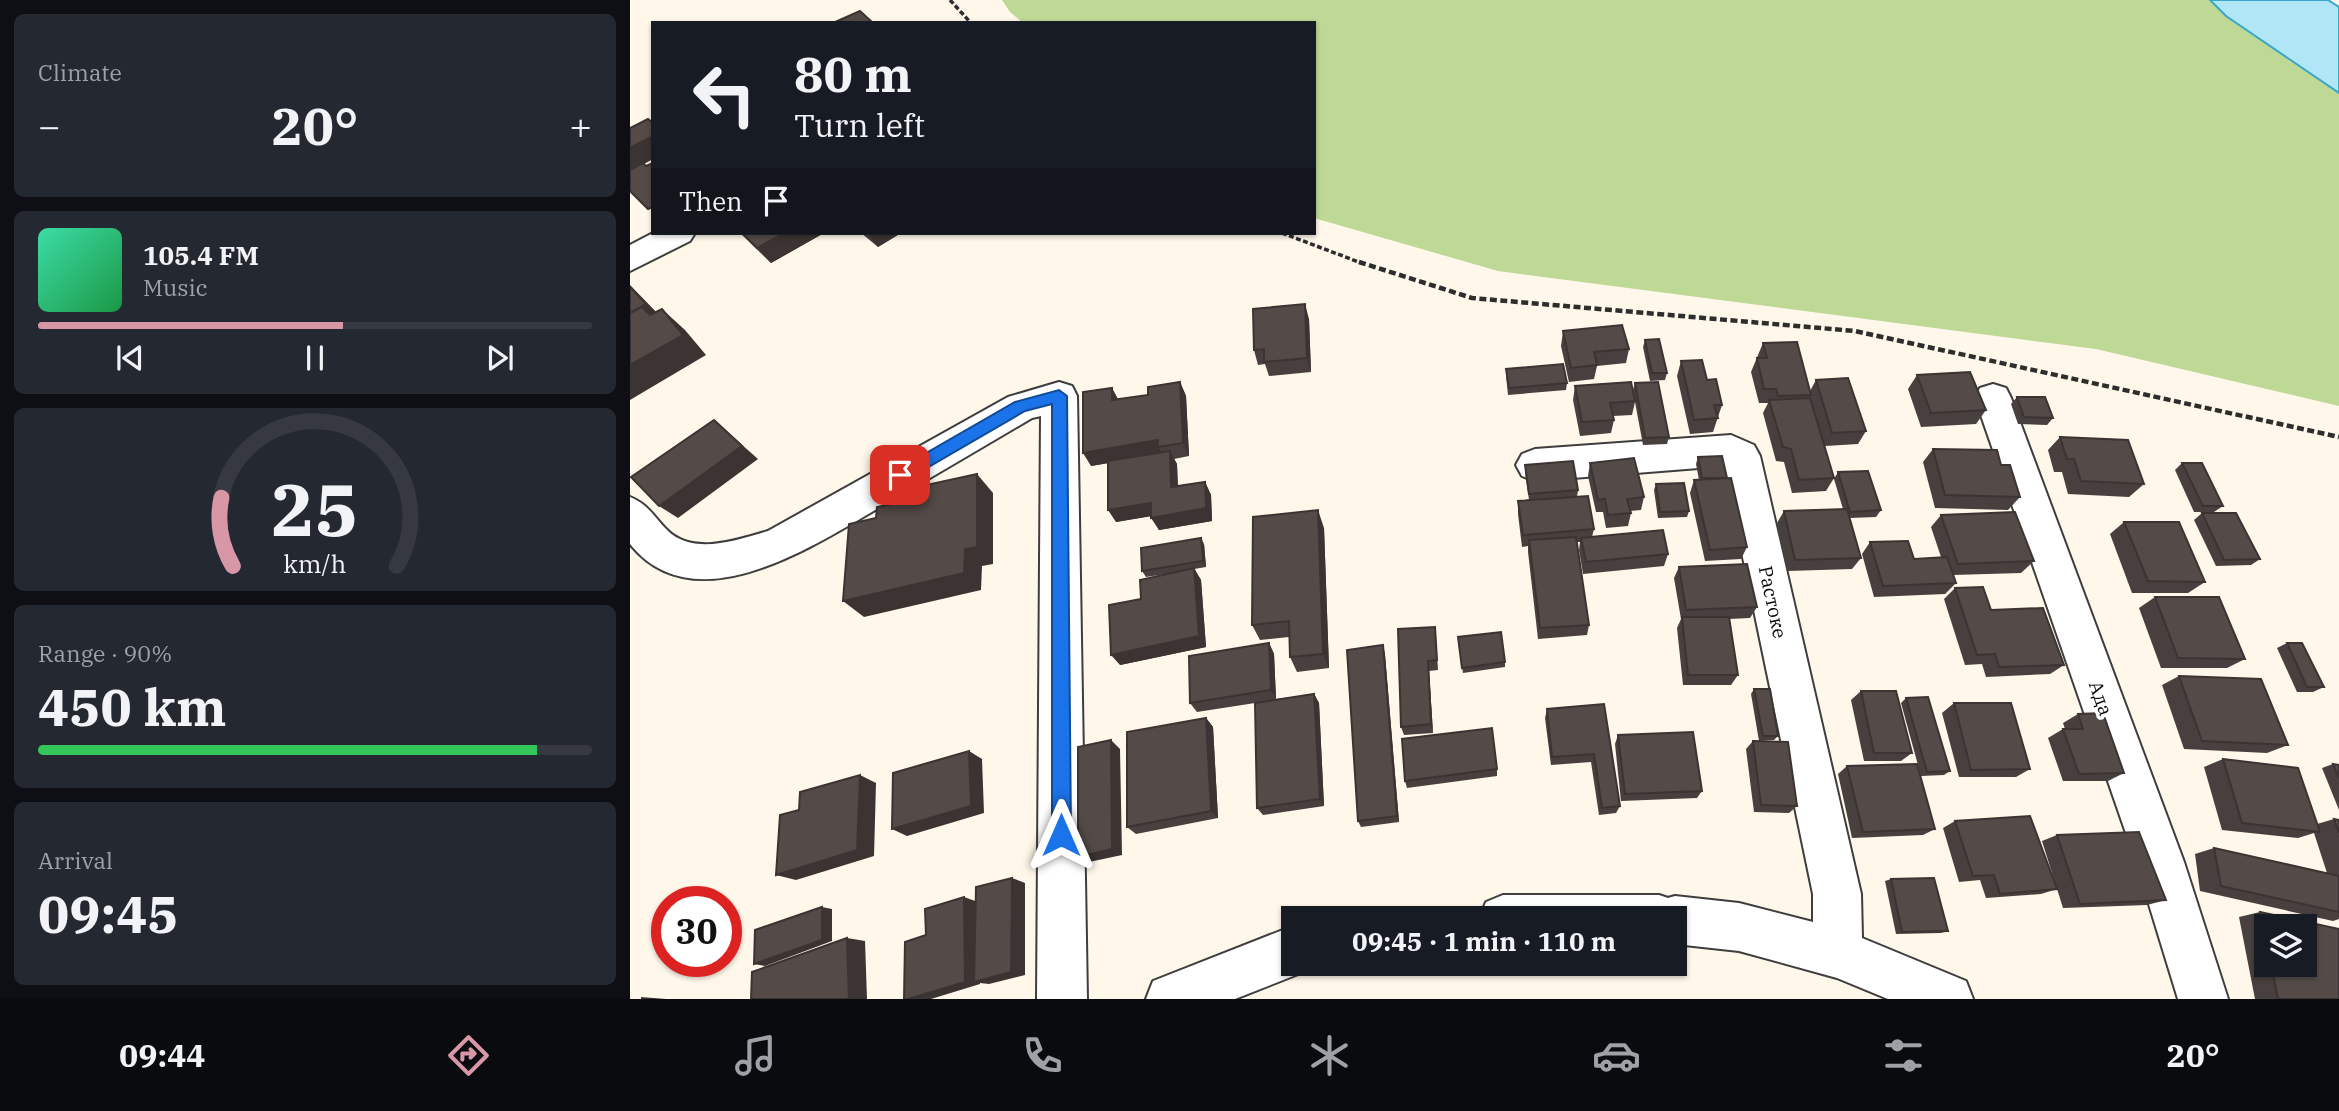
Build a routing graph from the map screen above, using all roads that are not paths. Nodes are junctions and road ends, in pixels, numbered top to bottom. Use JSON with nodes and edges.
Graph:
{"nodes":[{"id":1,"x":675,"y":235,"type":"edge"},
{"id":2,"x":630,"y":259,"type":"edge"},
{"id":3,"x":1993,"y":398,"type":"dead end"},
{"id":4,"x":1535,"y":465,"type":"edge"},
{"id":5,"x":630,"y":514,"type":"edge"},
{"id":6,"x":1687,"y":921,"type":"edge"},
{"id":7,"x":1838,"y":953,"type":"junction"},
{"id":8,"x":1281,"y":956,"type":"edge"},
{"id":9,"x":1062,"y":999,"type":"edge"},
{"id":10,"x":1171,"y":999,"type":"edge"},
{"id":11,"x":1948,"y":999,"type":"edge"},
{"id":12,"x":2203,"y":999,"type":"edge"}],
"edges":[{"from":1,"to":2,"type":"street"},
{"from":3,"to":12,"type":"street","name":"Ада"},
{"from":4,"to":7,"type":"street","name":"Растоке"},
{"from":5,"to":9,"type":"street"},
{"from":6,"to":7,"type":"street"},
{"from":7,"to":11,"type":"street"},
{"from":8,"to":10,"type":"street"}]}
